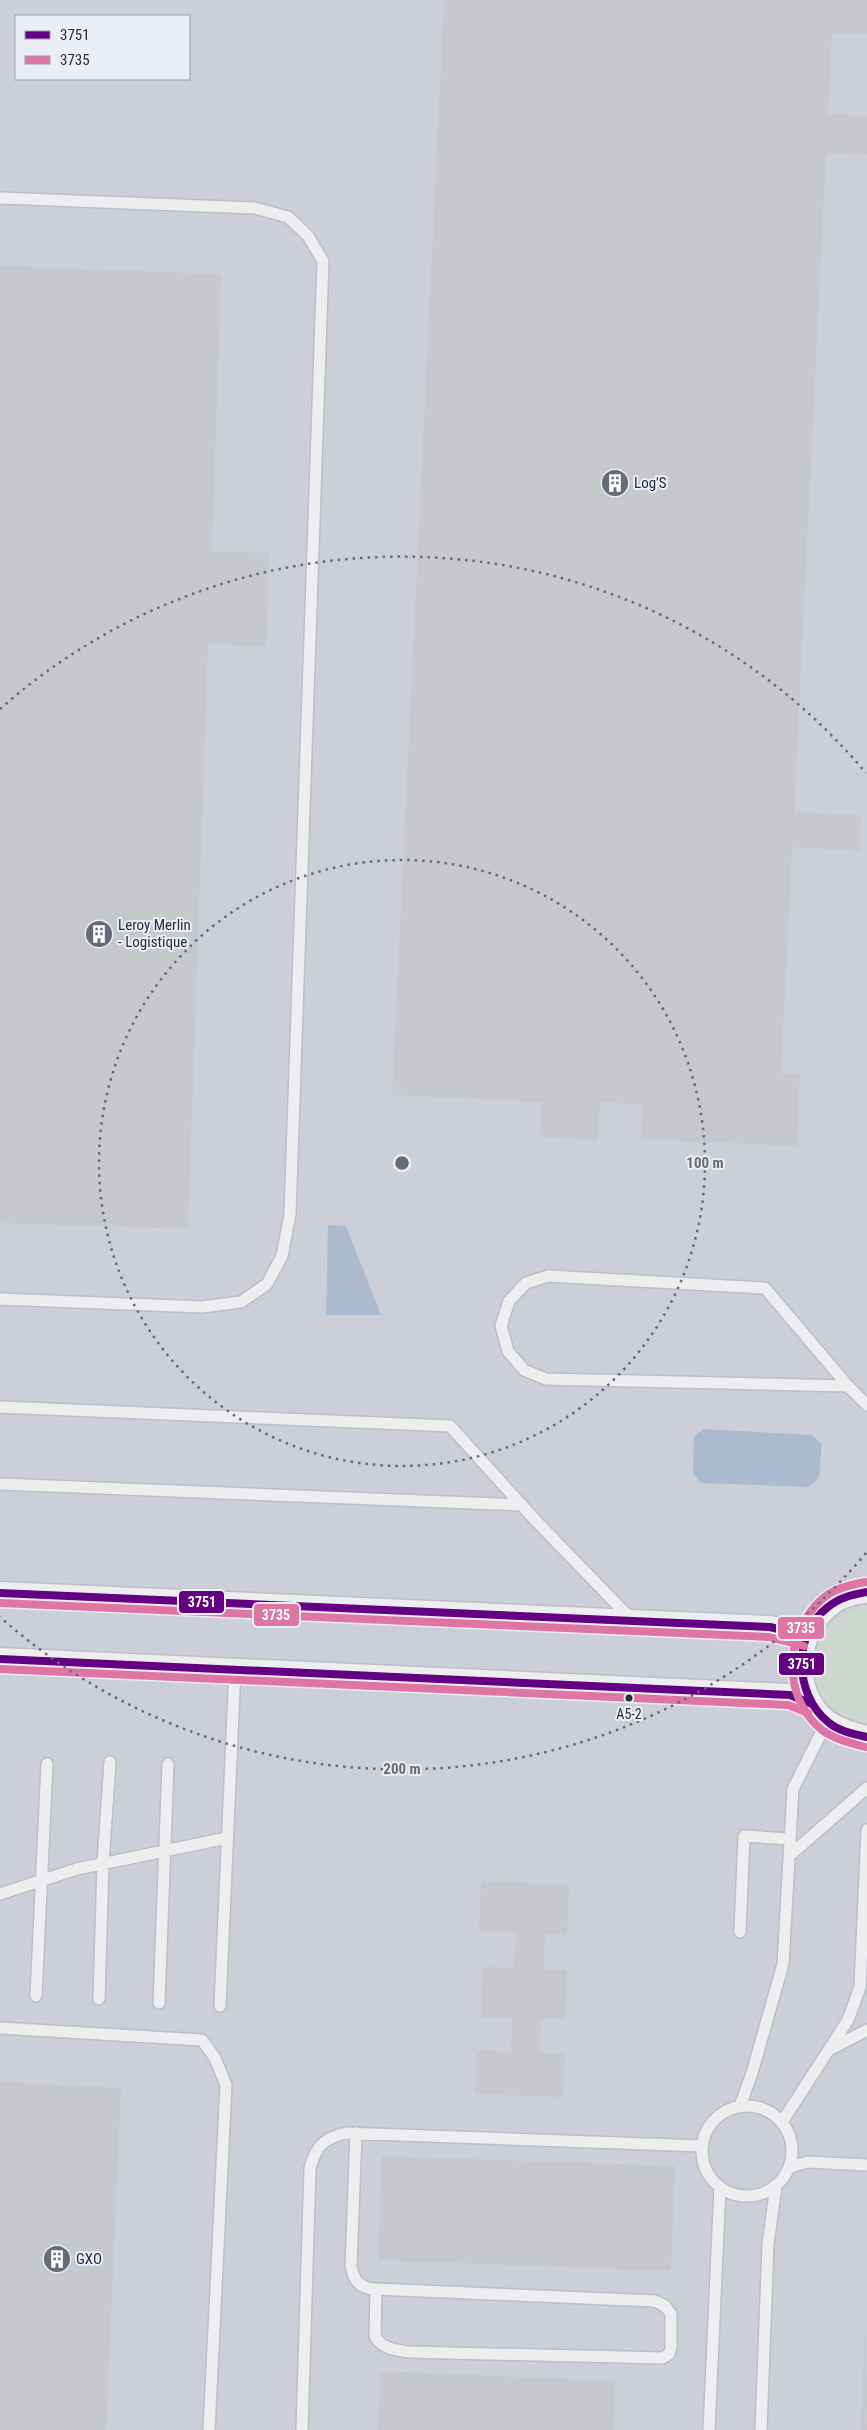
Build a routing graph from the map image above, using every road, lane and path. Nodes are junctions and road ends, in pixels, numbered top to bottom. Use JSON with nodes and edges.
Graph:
{"nodes":[{"id":1,"x":0,"y":198,"type":"edge"},
{"id":2,"x":0,"y":1299,"type":"edge"},
{"id":3,"x":848,"y":1386,"type":"junction"},
{"id":4,"x":867,"y":1406,"type":"edge"},
{"id":5,"x":0,"y":1407,"type":"edge"},
{"id":6,"x":0,"y":1484,"type":"edge"},
{"id":7,"x":522,"y":1505,"type":"junction"},
{"id":8,"x":867,"y":1592,"type":"edge"},
{"id":9,"x":0,"y":1593,"type":"edge"},
{"id":10,"x":634,"y":1622,"type":"junction"},
{"id":11,"x":806,"y":1636,"type":"junction"},
{"id":12,"x":0,"y":1659,"type":"edge"},
{"id":13,"x":235,"y":1669,"type":"junction"},
{"id":14,"x":812,"y":1704,"type":"junction"},
{"id":15,"x":827,"y":1721,"type":"junction"},
{"id":16,"x":867,"y":1737,"type":"edge"},
{"id":17,"x":110,"y":1762,"type":"dead end"},
{"id":18,"x":47,"y":1764,"type":"dead end"},
{"id":19,"x":168,"y":1764,"type":"dead end"},
{"id":20,"x":867,"y":1788,"type":"edge"},
{"id":21,"x":867,"y":1830,"type":"edge"},
{"id":22,"x":227,"y":1838,"type":"junction"},
{"id":23,"x":790,"y":1839,"type":"junction"},
{"id":24,"x":165,"y":1851,"type":"junction"},
{"id":25,"x":789,"y":1856,"type":"junction"},
{"id":26,"x":103,"y":1863,"type":"junction"},
{"id":27,"x":41,"y":1881,"type":"junction"},
{"id":28,"x":0,"y":1894,"type":"edge"},
{"id":29,"x":865,"y":1917,"type":"edge"},
{"id":30,"x":740,"y":1932,"type":"dead end"},
{"id":31,"x":36,"y":1996,"type":"dead end"},
{"id":32,"x":99,"y":2000,"type":"dead end"},
{"id":33,"x":159,"y":2002,"type":"dead end"},
{"id":34,"x":220,"y":2006,"type":"dead end"},
{"id":35,"x":0,"y":2028,"type":"edge"},
{"id":36,"x":867,"y":2030,"type":"edge"},
{"id":37,"x":829,"y":2050,"type":"junction"},
{"id":38,"x":740,"y":2106,"type":"junction"},
{"id":39,"x":782,"y":2122,"type":"junction"},
{"id":40,"x":356,"y":2133,"type":"junction"},
{"id":41,"x":702,"y":2146,"type":"junction"},
{"id":42,"x":867,"y":2165,"type":"edge"},
{"id":43,"x":790,"y":2167,"type":"junction"},
{"id":44,"x":776,"y":2186,"type":"junction"},
{"id":45,"x":720,"y":2187,"type":"junction"},
{"id":46,"x":376,"y":2289,"type":"junction"},
{"id":47,"x":210,"y":2430,"type":"edge"},
{"id":48,"x":302,"y":2430,"type":"edge"},
{"id":49,"x":709,"y":2430,"type":"edge"},
{"id":50,"x":761,"y":2430,"type":"edge"}],
"edges":[{"from":1,"to":2,"type":"lane"},
{"from":3,"to":3,"type":"lane"},
{"from":3,"to":4,"type":"lane"},
{"from":5,"to":7,"type":"lane"},
{"from":6,"to":7,"type":"lane"},
{"from":7,"to":10,"type":"lane"},
{"from":8,"to":11,"type":"street"},
{"from":9,"to":10,"type":"street"},
{"from":10,"to":11,"type":"street"},
{"from":11,"to":14,"type":"street"},
{"from":12,"to":13,"type":"street"},
{"from":13,"to":14,"type":"street"},
{"from":13,"to":22,"type":"lane"},
{"from":14,"to":15,"type":"street"},
{"from":15,"to":16,"type":"street"},
{"from":15,"to":23,"type":"lane"},
{"from":17,"to":26,"type":"lane"},
{"from":18,"to":27,"type":"lane"},
{"from":19,"to":24,"type":"lane"},
{"from":20,"to":25,"type":"lane"},
{"from":21,"to":29,"type":"lane"},
{"from":22,"to":24,"type":"lane"},
{"from":22,"to":34,"type":"lane"},
{"from":23,"to":25,"type":"lane"},
{"from":23,"to":30,"type":"lane"},
{"from":24,"to":26,"type":"lane"},
{"from":24,"to":33,"type":"lane"},
{"from":25,"to":38,"type":"lane"},
{"from":26,"to":27,"type":"lane"},
{"from":26,"to":32,"type":"lane"},
{"from":27,"to":28,"type":"lane"},
{"from":27,"to":31,"type":"lane"},
{"from":29,"to":37,"type":"lane"},
{"from":35,"to":47,"type":"lane"},
{"from":36,"to":37,"type":"lane"},
{"from":37,"to":39,"type":"lane"},
{"from":38,"to":39,"type":"lane"},
{"from":38,"to":41,"type":"lane"},
{"from":39,"to":43,"type":"lane"},
{"from":40,"to":41,"type":"lane"},
{"from":40,"to":46,"type":"lane"},
{"from":40,"to":48,"type":"lane"},
{"from":41,"to":45,"type":"lane"},
{"from":42,"to":43,"type":"lane"},
{"from":43,"to":44,"type":"lane"},
{"from":44,"to":45,"type":"lane"},
{"from":44,"to":50,"type":"lane"},
{"from":45,"to":49,"type":"lane"},
{"from":46,"to":46,"type":"lane"}]}
